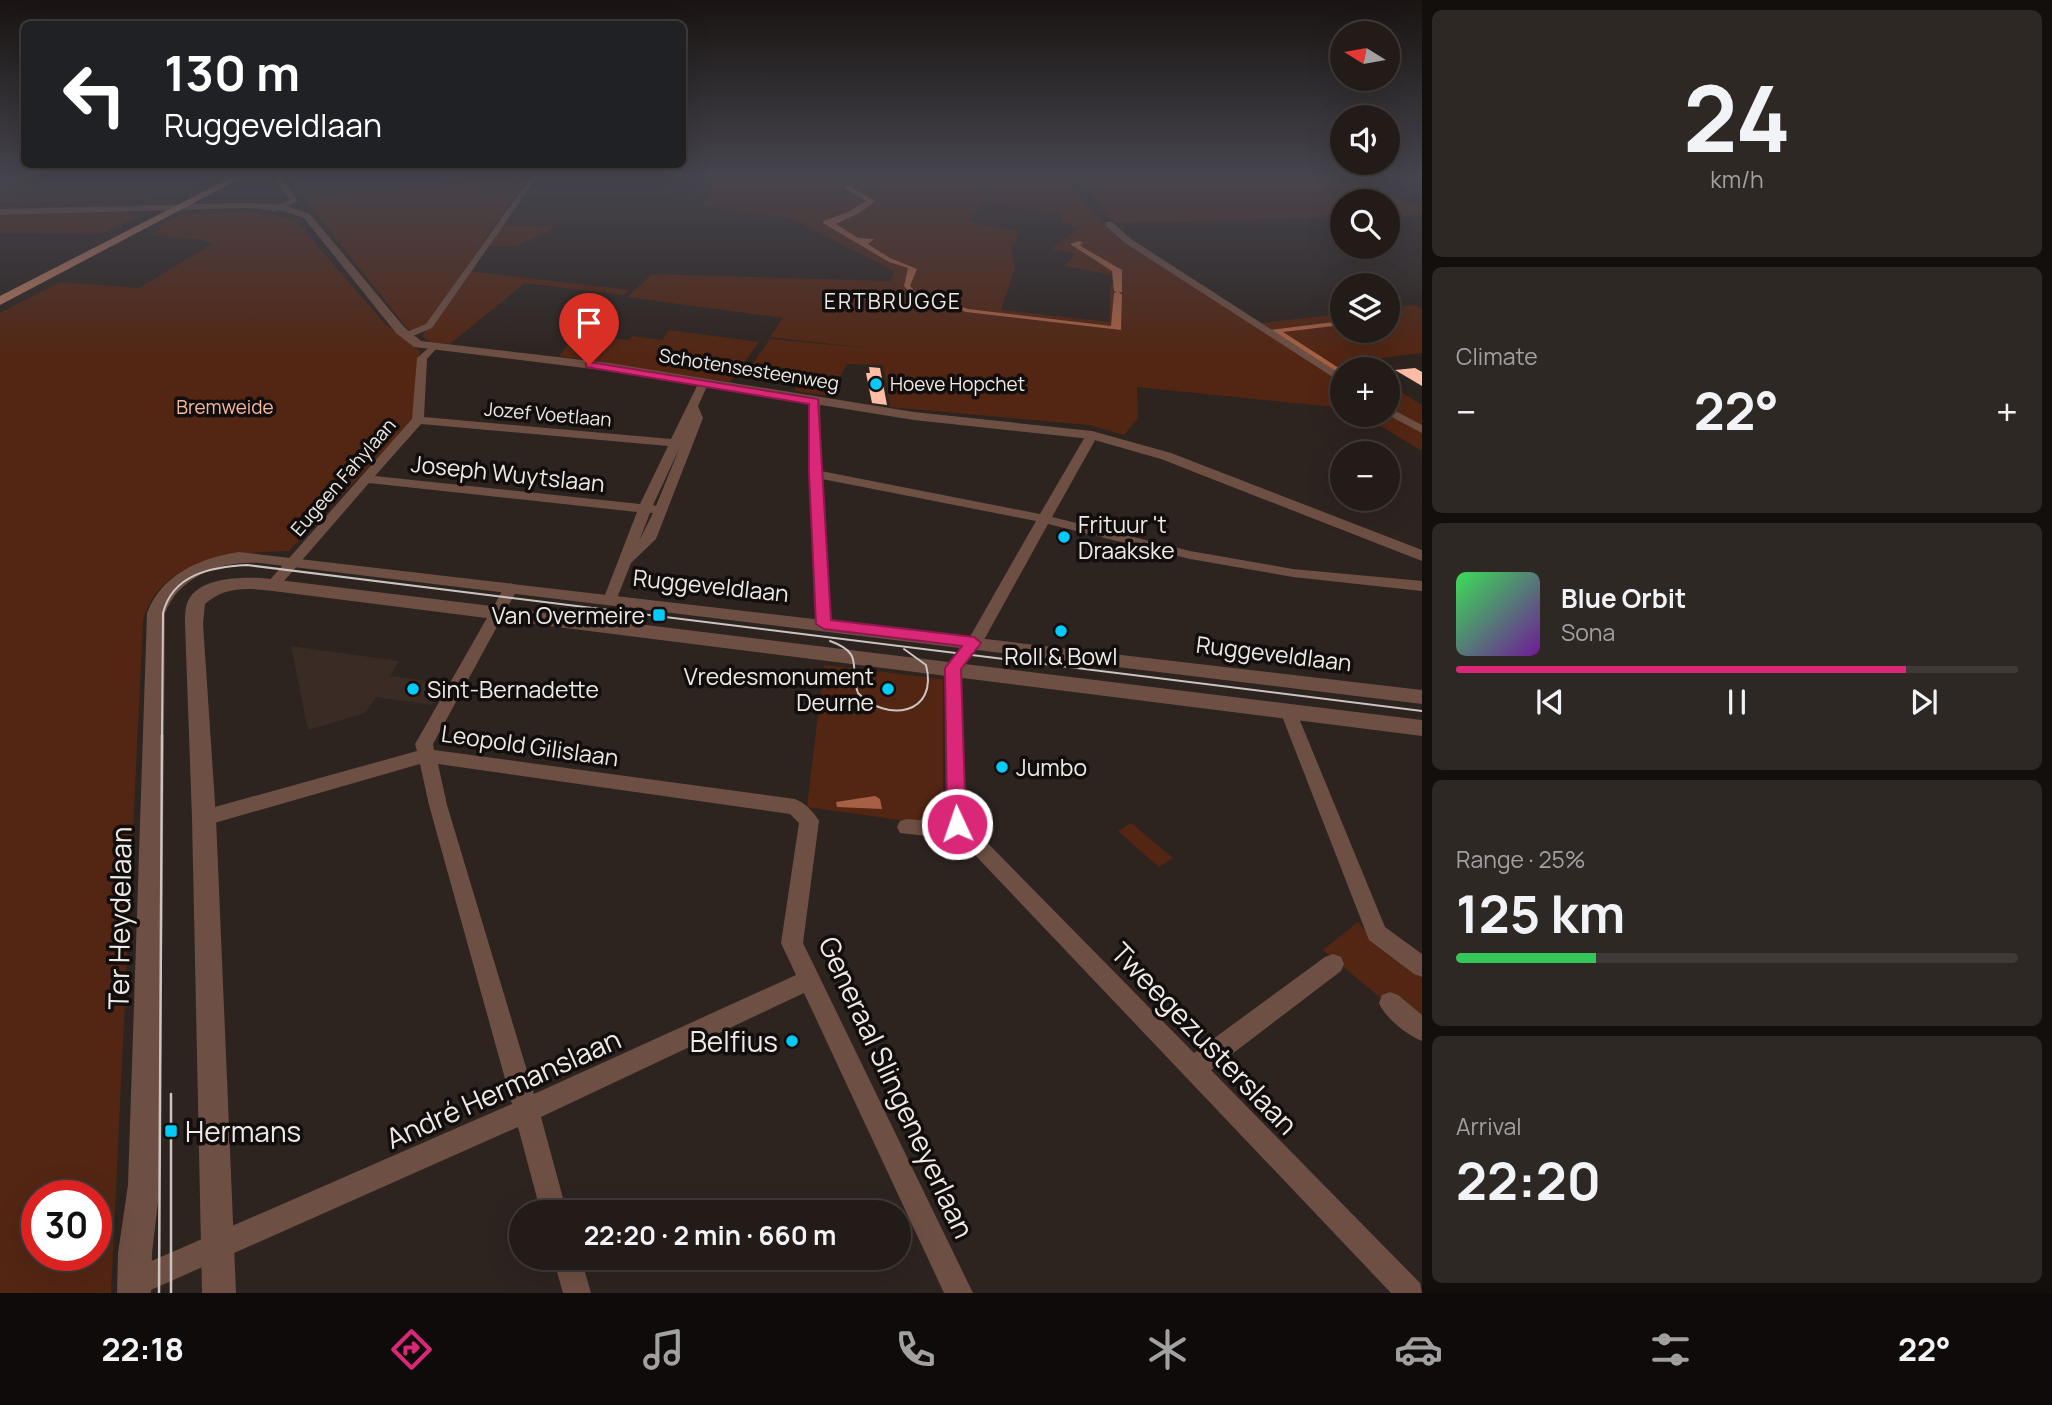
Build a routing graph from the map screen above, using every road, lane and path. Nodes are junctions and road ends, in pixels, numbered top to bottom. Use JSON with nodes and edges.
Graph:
{"nodes":[{"id":1,"x":114,"y":237,"type":"edge"},
{"id":2,"x":120,"y":237,"type":"edge"},
{"id":3,"x":325,"y":237,"type":"edge"},
{"id":4,"x":491,"y":237,"type":"edge"},
{"id":5,"x":1124,"y":237,"type":"edge"},
{"id":6,"x":0,"y":294,"type":"edge"},
{"id":7,"x":0,"y":301,"type":"edge"},
{"id":8,"x":405,"y":335,"type":"junction"},
{"id":9,"x":432,"y":348,"type":"junction"},
{"id":10,"x":1330,"y":372,"type":"edge"},
{"id":11,"x":703,"y":384,"type":"junction"},
{"id":12,"x":814,"y":402,"type":"junction"},
{"id":13,"x":1400,"y":417,"type":"edge"},
{"id":14,"x":418,"y":420,"type":"junction"},
{"id":15,"x":1422,"y":430,"type":"edge"},
{"id":16,"x":1092,"y":435,"type":"junction"},
{"id":17,"x":681,"y":444,"type":"junction"},
{"id":18,"x":815,"y":474,"type":"junction"},
{"id":19,"x":366,"y":479,"type":"junction"},
{"id":20,"x":645,"y":509,"type":"junction"},
{"id":21,"x":660,"y":510,"type":"junction"},
{"id":22,"x":1044,"y":520,"type":"junction"},
{"id":23,"x":1422,"y":556,"type":"edge"},
{"id":24,"x":294,"y":562,"type":"junction"},
{"id":25,"x":624,"y":563,"type":"junction"},
{"id":26,"x":204,"y":568,"type":"joint"},
{"id":27,"x":273,"y":584,"type":"junction"},
{"id":28,"x":1422,"y":586,"type":"edge"},
{"id":29,"x":511,"y":588,"type":"junction"},
{"id":30,"x":610,"y":600,"type":"junction"},
{"id":31,"x":496,"y":613,"type":"junction"},
{"id":32,"x":824,"y":624,"type":"junction"},
{"id":33,"x":974,"y":643,"type":"junction"},
{"id":34,"x":953,"y":668,"type":"junction"},
{"id":35,"x":1422,"y":697,"type":"edge"},
{"id":36,"x":1288,"y":711,"type":"junction"},
{"id":37,"x":1422,"y":728,"type":"edge"},
{"id":38,"x":428,"y":756,"type":"junction"},
{"id":39,"x":204,"y":818,"type":"junction"},
{"id":40,"x":809,"y":821,"type":"joint"},
{"id":41,"x":957,"y":824,"type":"junction"},
{"id":42,"x":907,"y":827,"type":"dead end"},
{"id":43,"x":1334,"y":964,"type":"dead end"},
{"id":44,"x":1422,"y":967,"type":"edge"},
{"id":45,"x":810,"y":979,"type":"junction"},
{"id":46,"x":1391,"y":1003,"type":"dead end"},
{"id":47,"x":1422,"y":1030,"type":"edge"},
{"id":48,"x":1193,"y":1069,"type":"junction"},
{"id":49,"x":526,"y":1111,"type":"junction"},
{"id":50,"x":550,"y":1200,"type":"edge"},
{"id":51,"x":218,"y":1248,"type":"junction"},
{"id":52,"x":570,"y":1270,"type":"edge"},
{"id":53,"x":134,"y":1288,"type":"edge"},
{"id":54,"x":219,"y":1293,"type":"edge"},
{"id":55,"x":577,"y":1293,"type":"edge"},
{"id":56,"x":959,"y":1293,"type":"edge"},
{"id":57,"x":1410,"y":1293,"type":"edge"}],
"edges":[{"from":1,"to":6,"type":"main road"},
{"from":2,"to":7,"type":"main road"},
{"from":3,"to":8,"type":"street","name":"Schotensesteenweg"},
{"from":4,"to":8,"type":"street"},
{"from":5,"to":10,"type":"street"},
{"from":8,"to":9,"type":"street","name":"Schotensesteenweg"},
{"from":9,"to":11,"type":"street","name":"Schotensesteenweg"},
{"from":9,"to":14,"type":"street","name":"Eugeen Fahylaan"},
{"from":11,"to":12,"type":"street","name":"Schotensesteenweg"},
{"from":11,"to":17,"type":"street"},
{"from":12,"to":16,"type":"street","name":"Schotensesteenweg"},
{"from":12,"to":18,"type":"street"},
{"from":13,"to":15,"type":"street"},
{"from":14,"to":17,"type":"street","name":"Jozef Voetlaan"},
{"from":14,"to":19,"type":"street","name":"Eugeen Fahylaan"},
{"from":16,"to":22,"type":"street"},
{"from":16,"to":23,"type":"street","name":"Schotensesteenweg"},
{"from":17,"to":20,"type":"street"},
{"from":17,"to":21,"type":"street"},
{"from":18,"to":22,"type":"street"},
{"from":18,"to":32,"type":"street"},
{"from":19,"to":20,"type":"street","name":"Joseph Wuytslaan"},
{"from":19,"to":24,"type":"street","name":"Eugeen Fahylaan"},
{"from":20,"to":21,"type":"street","name":"Joseph Wuytslaan"},
{"from":20,"to":25,"type":"street"},
{"from":21,"to":25,"type":"street"},
{"from":22,"to":28,"type":"street"},
{"from":22,"to":33,"type":"street"},
{"from":24,"to":26,"type":"street","name":"Ruggeveldlaan"},
{"from":24,"to":27,"type":"street","name":"Eugeen Fahylaan"},
{"from":24,"to":29,"type":"street","name":"Ruggeveldlaan"},
{"from":25,"to":30,"type":"street"},
{"from":26,"to":53,"type":"street","name":"Ter Heydelaan"},
{"from":27,"to":31,"type":"street"},
{"from":27,"to":39,"type":"street"},
{"from":29,"to":30,"type":"street","name":"Ruggeveldlaan"},
{"from":29,"to":31,"type":"street"},
{"from":30,"to":32,"type":"street","name":"Ruggeveldlaan"},
{"from":31,"to":34,"type":"street"},
{"from":31,"to":38,"type":"street"},
{"from":32,"to":33,"type":"street","name":"Ruggeveldlaan"},
{"from":33,"to":34,"type":"street"},
{"from":33,"to":35,"type":"street","name":"Ruggeveldlaan"},
{"from":34,"to":36,"type":"street"},
{"from":34,"to":41,"type":"street"},
{"from":36,"to":37,"type":"street"},
{"from":36,"to":44,"type":"street"},
{"from":38,"to":39,"type":"street","name":"Leopold Gilislaan"},
{"from":38,"to":40,"type":"street","name":"Leopold Gilislaan"},
{"from":38,"to":49,"type":"street"},
{"from":39,"to":51,"type":"street"},
{"from":40,"to":45,"type":"street","name":"Generaal Slingeneyerlaan"},
{"from":41,"to":42,"type":"street"},
{"from":41,"to":48,"type":"street","name":"Tweegezusterslaan"},
{"from":43,"to":48,"type":"street"},
{"from":45,"to":49,"type":"street","name":"André Hermanslaan"},
{"from":45,"to":56,"type":"street","name":"Generaal Slingeneyerlaan"},
{"from":46,"to":47,"type":"street"},
{"from":48,"to":57,"type":"street","name":"Tweegezusterslaan"},
{"from":49,"to":50,"type":"street"},
{"from":49,"to":51,"type":"street","name":"André Hermanslaan"},
{"from":51,"to":53,"type":"street","name":"André Hermanslaan"},
{"from":51,"to":54,"type":"street"},
{"from":52,"to":55,"type":"street"}]}
